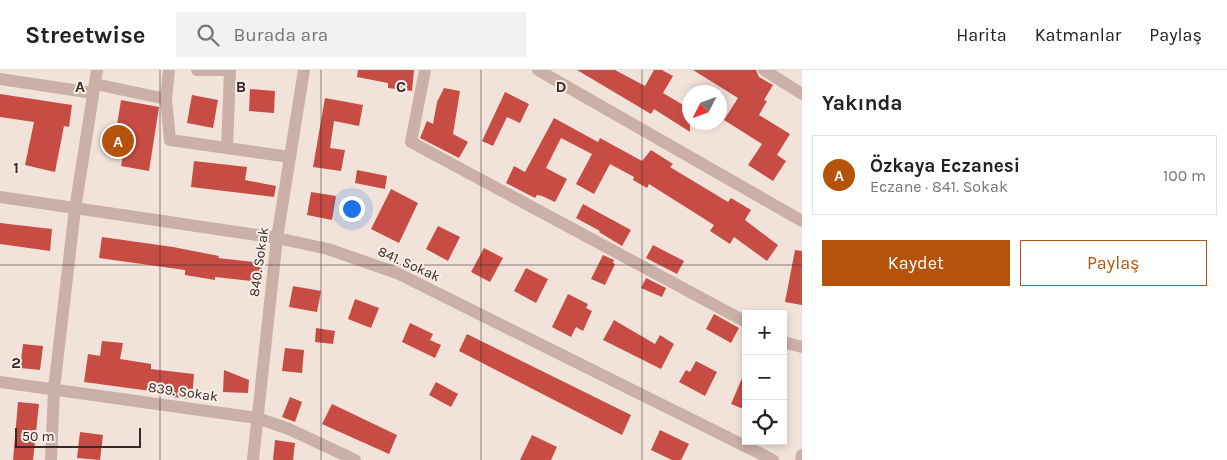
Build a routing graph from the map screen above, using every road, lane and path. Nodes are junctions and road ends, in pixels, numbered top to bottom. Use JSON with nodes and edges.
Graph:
{"nodes":[{"id":1,"x":98,"y":70,"type":"edge"},
{"id":2,"x":169,"y":70,"type":"edge"},
{"id":3,"x":197,"y":70,"type":"edge"},
{"id":4,"x":230,"y":70,"type":"edge"},
{"id":5,"x":304,"y":70,"type":"edge"},
{"id":6,"x":425,"y":70,"type":"edge"},
{"id":7,"x":538,"y":70,"type":"edge"},
{"id":8,"x":764,"y":70,"type":"edge"},
{"id":9,"x":0,"y":79,"type":"edge"},
{"id":10,"x":94,"y":89,"type":"junction"},
{"id":11,"x":802,"y":94,"type":"edge"},
{"id":12,"x":166,"y":99,"type":"junction"},
{"id":13,"x":227,"y":148,"type":"junction"},
{"id":14,"x":290,"y":157,"type":"junction"},
{"id":15,"x":0,"y":197,"type":"edge"},
{"id":16,"x":75,"y":209,"type":"junction"},
{"id":17,"x":802,"y":221,"type":"edge"},
{"id":18,"x":277,"y":238,"type":"junction"},
{"id":19,"x":742,"y":320,"type":"edge"},
{"id":20,"x":787,"y":343,"type":"edge"},
{"id":21,"x":802,"y":347,"type":"edge"},
{"id":22,"x":0,"y":382,"type":"edge"},
{"id":23,"x":54,"y":389,"type":"junction"},
{"id":24,"x":257,"y":418,"type":"junction"},
{"id":25,"x":802,"y":455,"type":"edge"},
{"id":26,"x":51,"y":460,"type":"edge"},
{"id":27,"x":253,"y":460,"type":"edge"},
{"id":28,"x":355,"y":460,"type":"edge"},
{"id":29,"x":773,"y":460,"type":"edge"},
{"id":30,"x":801,"y":460,"type":"edge"}],
"edges":[{"from":1,"to":10,"type":"street"},
{"from":2,"to":12,"type":"street"},
{"from":3,"to":4,"type":"street"},
{"from":4,"to":13,"type":"street"},
{"from":5,"to":14,"type":"street","name":"840. Sokak"},
{"from":6,"to":19,"type":"street"},
{"from":7,"to":17,"type":"street"},
{"from":8,"to":11,"type":"street"},
{"from":9,"to":10,"type":"street"},
{"from":10,"to":12,"type":"street"},
{"from":10,"to":16,"type":"street"},
{"from":12,"to":13,"type":"street"},
{"from":13,"to":14,"type":"street"},
{"from":14,"to":18,"type":"street","name":"840. Sokak"},
{"from":15,"to":16,"type":"street","name":"841. Sokak"},
{"from":16,"to":18,"type":"street","name":"841. Sokak"},
{"from":16,"to":23,"type":"street"},
{"from":18,"to":24,"type":"street","name":"840. Sokak"},
{"from":18,"to":29,"type":"street","name":"841. Sokak"},
{"from":20,"to":21,"type":"street"},
{"from":22,"to":23,"type":"street","name":"839. Sokak"},
{"from":23,"to":24,"type":"street","name":"839. Sokak"},
{"from":23,"to":26,"type":"street"},
{"from":24,"to":27,"type":"street","name":"840. Sokak"},
{"from":24,"to":28,"type":"street","name":"839. Sokak"},
{"from":25,"to":30,"type":"street"}]}
